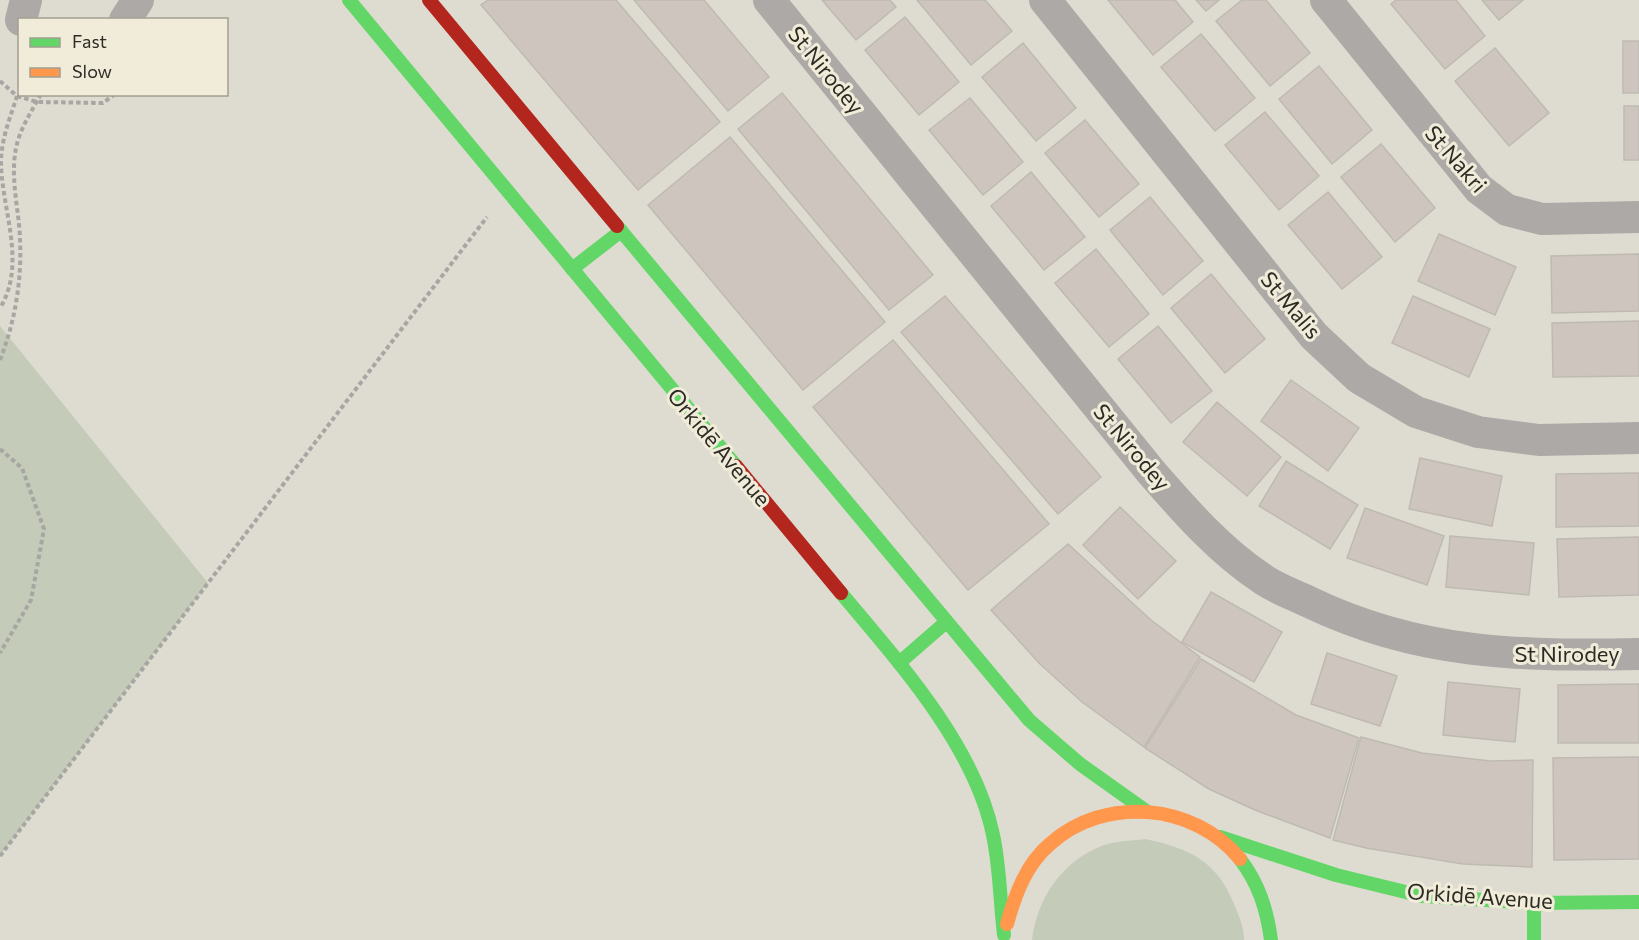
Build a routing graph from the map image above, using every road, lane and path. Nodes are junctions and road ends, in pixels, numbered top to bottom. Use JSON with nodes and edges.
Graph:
{"nodes":[{"id":1,"x":112,"y":0,"type":"edge"},
{"id":2,"x":138,"y":0,"type":"edge"},
{"id":3,"x":349,"y":0,"type":"edge"},
{"id":4,"x":429,"y":0,"type":"edge"},
{"id":5,"x":769,"y":0,"type":"edge"},
{"id":6,"x":1045,"y":0,"type":"edge"},
{"id":7,"x":1326,"y":0,"type":"edge"},
{"id":8,"x":116,"y":18,"type":"edge"},
{"id":9,"x":126,"y":18,"type":"edge"},
{"id":10,"x":0,"y":81,"type":"edge"},
{"id":11,"x":17,"y":96,"type":"junction"},
{"id":12,"x":40,"y":96,"type":"edge"},
{"id":13,"x":112,"y":96,"type":"edge"},
{"id":14,"x":37,"y":102,"type":"junction"},
{"id":15,"x":507,"y":190,"type":"junction"},
{"id":16,"x":1639,"y":217,"type":"edge"},
{"id":17,"x":621,"y":231,"type":"junction"},
{"id":18,"x":572,"y":269,"type":"junction"},
{"id":19,"x":0,"y":308,"type":"edge"},
{"id":20,"x":0,"y":360,"type":"edge"},
{"id":21,"x":1639,"y":438,"type":"edge"},
{"id":22,"x":0,"y":449,"type":"edge"},
{"id":23,"x":945,"y":623,"type":"junction"},
{"id":24,"x":0,"y":653,"type":"edge"},
{"id":25,"x":1639,"y":654,"type":"edge"},
{"id":26,"x":899,"y":663,"type":"junction"},
{"id":27,"x":1146,"y":810,"type":"junction"},
{"id":28,"x":1220,"y":837,"type":"junction"},
{"id":29,"x":0,"y":856,"type":"edge"},
{"id":30,"x":1639,"y":902,"type":"edge"},
{"id":31,"x":1534,"y":903,"type":"junction"},
{"id":32,"x":1005,"y":938,"type":"edge"},
{"id":33,"x":1271,"y":940,"type":"edge"},
{"id":34,"x":1534,"y":940,"type":"edge"}],
"edges":[{"from":1,"to":8,"type":"street"},
{"from":2,"to":9,"type":"street"},
{"from":3,"to":15,"type":"street","name":"Orkidē Avenue"},
{"from":4,"to":17,"type":"street"},
{"from":5,"to":25,"type":"street","name":"St Nirodey"},
{"from":6,"to":21,"type":"street","name":"St Malis"},
{"from":7,"to":16,"type":"street","name":"St Nakri"},
{"from":10,"to":11,"type":"path"},
{"from":11,"to":14,"type":"path"},
{"from":11,"to":19,"type":"path"},
{"from":12,"to":14,"type":"path"},
{"from":13,"to":14,"type":"path"},
{"from":14,"to":20,"type":"path"},
{"from":15,"to":18,"type":"street","name":"Orkidē Avenue"},
{"from":15,"to":29,"type":"path"},
{"from":17,"to":18,"type":"street"},
{"from":17,"to":23,"type":"street"},
{"from":18,"to":26,"type":"street","name":"Orkidē Avenue"},
{"from":22,"to":24,"type":"path"},
{"from":23,"to":26,"type":"street"},
{"from":23,"to":27,"type":"street"},
{"from":26,"to":32,"type":"street","name":"Orkidē Avenue"},
{"from":27,"to":28,"type":"street"},
{"from":27,"to":32,"type":"street"},
{"from":28,"to":31,"type":"street","name":"Orkidē Avenue"},
{"from":28,"to":33,"type":"street"},
{"from":30,"to":31,"type":"street","name":"Orkidē Avenue"},
{"from":31,"to":34,"type":"street"}]}
